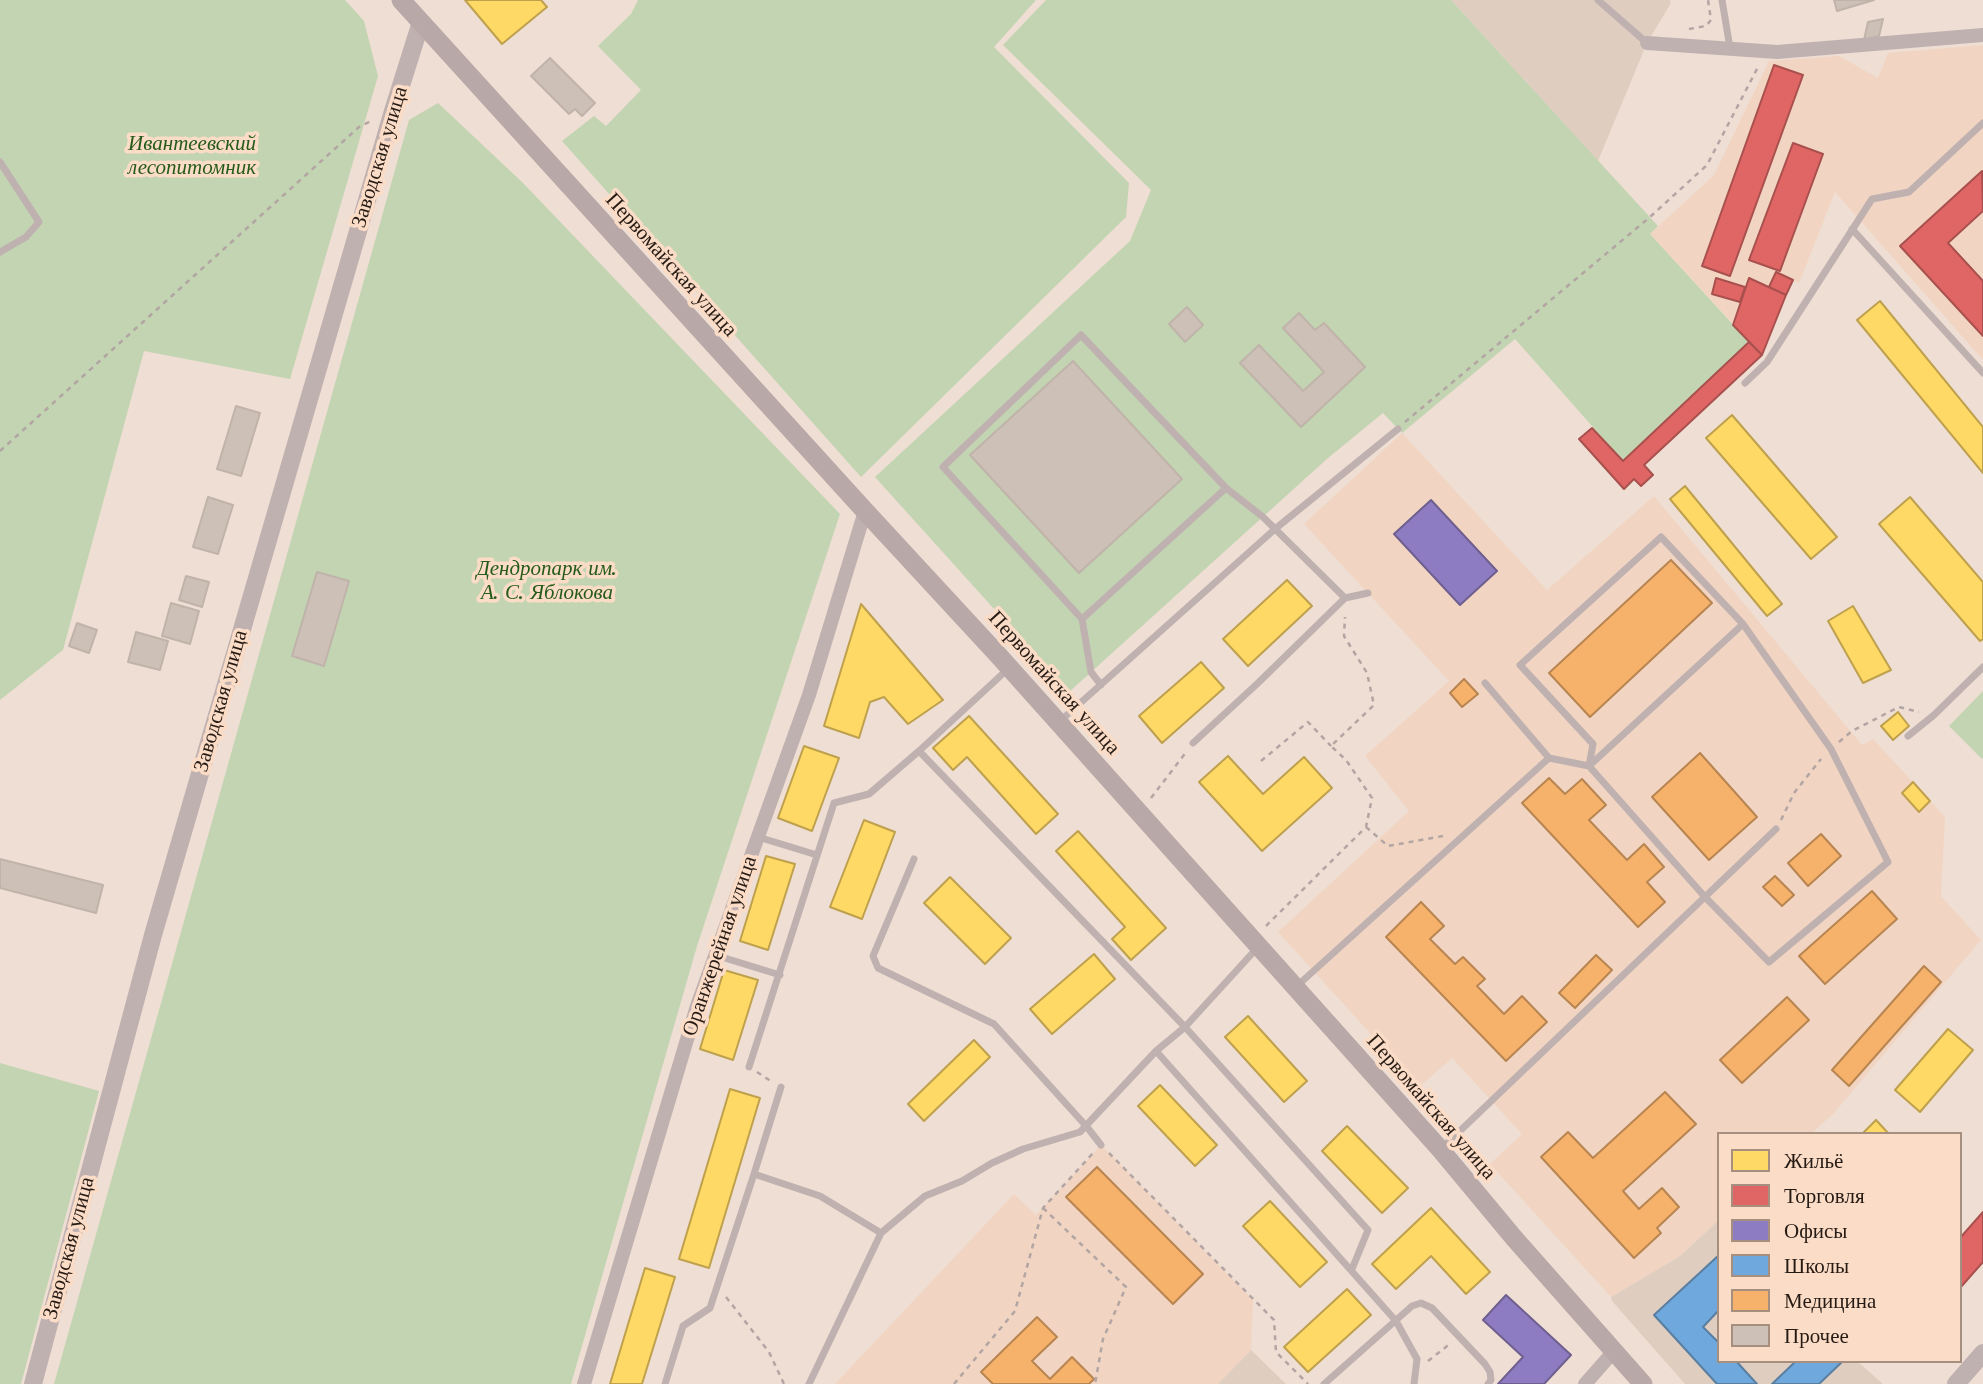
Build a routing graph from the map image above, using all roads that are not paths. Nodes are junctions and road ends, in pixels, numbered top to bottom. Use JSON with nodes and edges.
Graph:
{"nodes":[{"id":1,"x":1598,"y":0,"type":"edge"},
{"id":2,"x":1722,"y":0,"type":"edge"},
{"id":3,"x":413,"y":9,"type":"edge"},
{"id":4,"x":1983,"y":35,"type":"edge"},
{"id":5,"x":1647,"y":43,"type":"joint"},
{"id":6,"x":1730,"y":48,"type":"junction"},
{"id":7,"x":1983,"y":123,"type":"edge"},
{"id":8,"x":0,"y":162,"type":"edge"},
{"id":9,"x":1852,"y":229,"type":"junction"},
{"id":10,"x":0,"y":252,"type":"edge"},
{"id":11,"x":1983,"y":373,"type":"edge"},
{"id":12,"x":1745,"y":383,"type":"dead end"},
{"id":13,"x":1398,"y":429,"type":"road end"},
{"id":14,"x":1226,"y":488,"type":"junction"},
{"id":15,"x":865,"y":511,"type":"junction"},
{"id":16,"x":1275,"y":529,"type":"junction"},
{"id":17,"x":1368,"y":593,"type":"dead end"},
{"id":18,"x":1345,"y":598,"type":"junction"},
{"id":19,"x":1082,"y":619,"type":"junction"},
{"id":20,"x":1744,"y":624,"type":"junction"},
{"id":21,"x":1983,"y":667,"type":"edge"},
{"id":22,"x":1010,"y":668,"type":"junction"},
{"id":23,"x":1485,"y":683,"type":"dead end"},
{"id":24,"x":1101,"y":685,"type":"junction"},
{"id":25,"x":1058,"y":722,"type":"junction"},
{"id":26,"x":1908,"y":736,"type":"dead end"},
{"id":27,"x":1193,"y":743,"type":"road end"},
{"id":28,"x":919,"y":751,"type":"junction"},
{"id":29,"x":1549,"y":758,"type":"junction"},
{"id":30,"x":1589,"y":766,"type":"junction"},
{"id":31,"x":1776,"y":829,"type":"dead end"},
{"id":32,"x":758,"y":837,"type":"junction"},
{"id":33,"x":817,"y":855,"type":"junction"},
{"id":34,"x":914,"y":859,"type":"dead end"},
{"id":35,"x":1705,"y":897,"type":"junction"},
{"id":36,"x":1258,"y":946,"type":"junction"},
{"id":37,"x":715,"y":955,"type":"junction"},
{"id":38,"x":780,"y":975,"type":"junction"},
{"id":39,"x":1295,"y":987,"type":"junction"},
{"id":40,"x":1185,"y":1027,"type":"junction"},
{"id":41,"x":1156,"y":1051,"type":"junction"},
{"id":42,"x":749,"y":1067,"type":"road end"},
{"id":43,"x":781,"y":1087,"type":"road end"},
{"id":44,"x":1087,"y":1126,"type":"junction"},
{"id":45,"x":1101,"y":1146,"type":"road end"},
{"id":46,"x":1440,"y":1149,"type":"junction"},
{"id":47,"x":754,"y":1174,"type":"junction"},
{"id":48,"x":881,"y":1233,"type":"junction"},
{"id":49,"x":1352,"y":1269,"type":"junction"},
{"id":50,"x":1396,"y":1321,"type":"junction"},
{"id":51,"x":1614,"y":1351,"type":"junction"},
{"id":52,"x":1983,"y":1353,"type":"edge"},
{"id":53,"x":33,"y":1384,"type":"edge"},
{"id":54,"x":584,"y":1384,"type":"edge"},
{"id":55,"x":665,"y":1384,"type":"edge"},
{"id":56,"x":809,"y":1384,"type":"edge"},
{"id":57,"x":1324,"y":1384,"type":"edge"},
{"id":58,"x":1414,"y":1384,"type":"edge"},
{"id":59,"x":1488,"y":1384,"type":"edge"},
{"id":60,"x":1585,"y":1384,"type":"edge"},
{"id":61,"x":1643,"y":1384,"type":"edge"},
{"id":62,"x":1956,"y":1384,"type":"edge"}],
"edges":[{"from":1,"to":5,"type":"lane"},
{"from":2,"to":6,"type":"lane"},
{"from":3,"to":15,"type":"main road","name":"Первомайская улица"},
{"from":3,"to":53,"type":"street","name":"Заводская улица"},
{"from":4,"to":6,"type":"street"},
{"from":5,"to":6,"type":"street"},
{"from":7,"to":9,"type":"lane"},
{"from":8,"to":10,"type":"lane"},
{"from":9,"to":11,"type":"lane"},
{"from":9,"to":12,"type":"lane"},
{"from":13,"to":16,"type":"lane"},
{"from":14,"to":16,"type":"lane"},
{"from":14,"to":19,"type":"lane"},
{"from":14,"to":19,"type":"lane"},
{"from":15,"to":22,"type":"main road","name":"Первомайская улица"},
{"from":15,"to":32,"type":"street","name":"Оранжерейная улица"},
{"from":16,"to":18,"type":"lane"},
{"from":16,"to":24,"type":"lane"},
{"from":17,"to":18,"type":"lane"},
{"from":18,"to":27,"type":"lane"},
{"from":19,"to":24,"type":"lane"},
{"from":20,"to":30,"type":"lane"},
{"from":20,"to":30,"type":"lane"},
{"from":20,"to":35,"type":"lane"},
{"from":21,"to":26,"type":"lane"},
{"from":22,"to":25,"type":"main road","name":"Первомайская улица"},
{"from":22,"to":28,"type":"lane"},
{"from":23,"to":29,"type":"lane"},
{"from":24,"to":25,"type":"lane"},
{"from":25,"to":36,"type":"main road","name":"Первомайская улица"},
{"from":28,"to":33,"type":"lane"},
{"from":28,"to":40,"type":"lane"},
{"from":29,"to":30,"type":"lane"},
{"from":29,"to":39,"type":"lane"},
{"from":30,"to":35,"type":"lane"},
{"from":31,"to":35,"type":"lane"},
{"from":32,"to":33,"type":"lane"},
{"from":32,"to":37,"type":"street","name":"Оранжерейная улица"},
{"from":33,"to":38,"type":"lane"},
{"from":34,"to":44,"type":"lane"},
{"from":35,"to":46,"type":"lane"},
{"from":36,"to":39,"type":"main road","name":"Первомайская улица"},
{"from":36,"to":40,"type":"lane"},
{"from":37,"to":38,"type":"lane"},
{"from":37,"to":54,"type":"street","name":"Оранжерейная улица"},
{"from":38,"to":42,"type":"lane"},
{"from":39,"to":46,"type":"main road","name":"Первомайская улица"},
{"from":40,"to":41,"type":"lane"},
{"from":40,"to":49,"type":"lane"},
{"from":41,"to":44,"type":"lane"},
{"from":41,"to":49,"type":"lane"},
{"from":43,"to":47,"type":"lane"},
{"from":44,"to":45,"type":"lane"},
{"from":44,"to":48,"type":"lane"},
{"from":46,"to":51,"type":"main road","name":"Первомайская улица"},
{"from":47,"to":48,"type":"lane"},
{"from":47,"to":55,"type":"lane"},
{"from":48,"to":56,"type":"lane"},
{"from":49,"to":50,"type":"lane"},
{"from":50,"to":57,"type":"lane"},
{"from":50,"to":58,"type":"lane"},
{"from":50,"to":59,"type":"lane"},
{"from":51,"to":60,"type":"street"},
{"from":51,"to":61,"type":"main road","name":"Первомайская улица"},
{"from":52,"to":62,"type":"street"}]}
